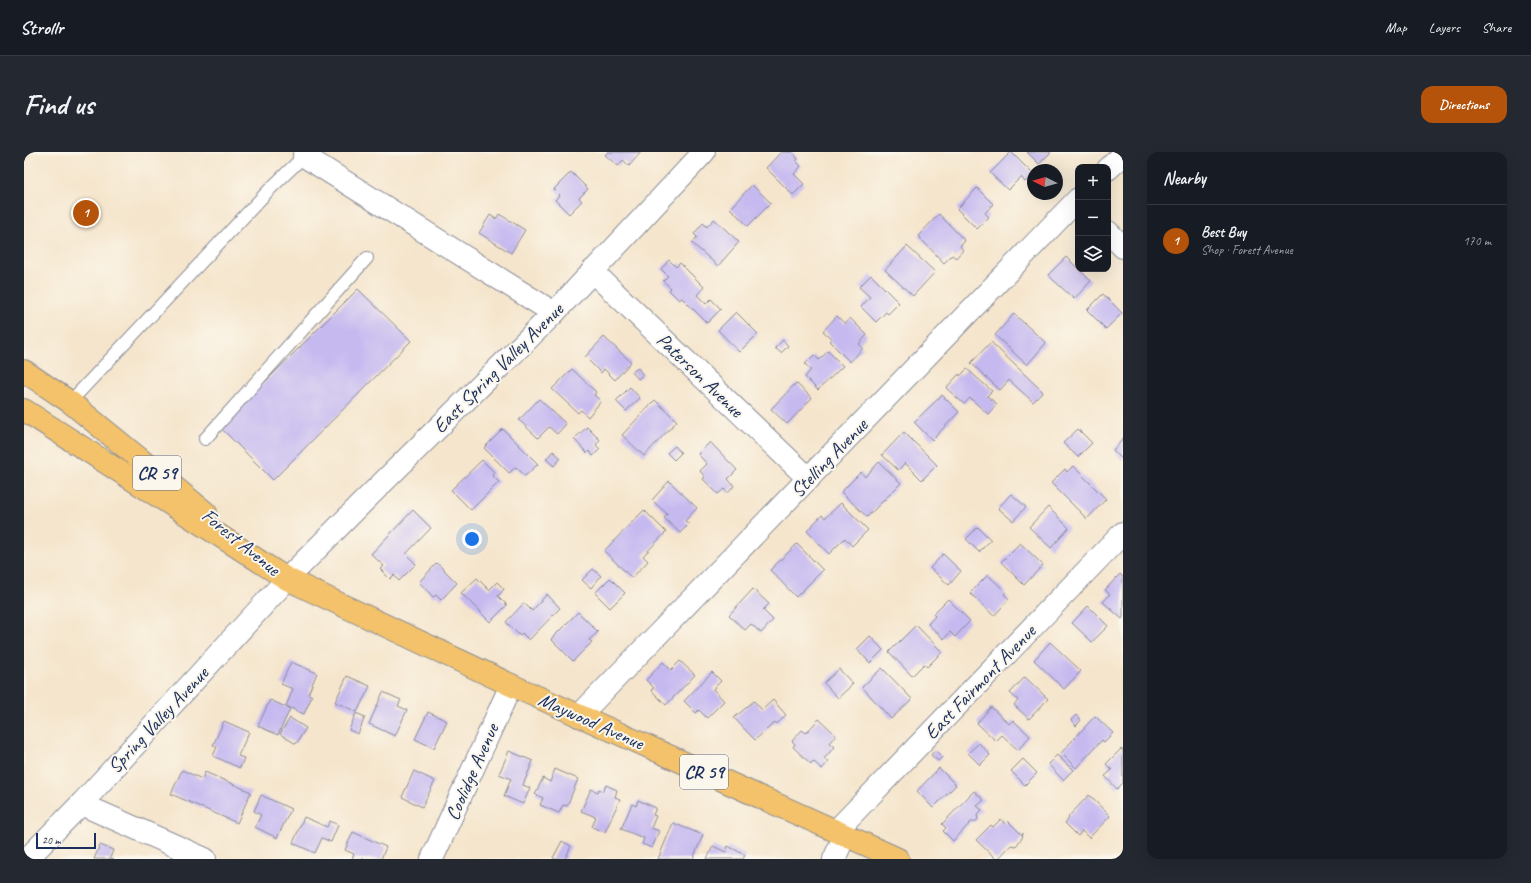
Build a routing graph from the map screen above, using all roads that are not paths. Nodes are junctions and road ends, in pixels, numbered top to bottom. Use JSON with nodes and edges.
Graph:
{"nodes":[{"id":1,"x":704,"y":152,"type":"edge"},
{"id":2,"x":1123,"y":155,"type":"edge"},
{"id":3,"x":304,"y":156,"type":"joint"},
{"id":4,"x":1111,"y":166,"type":"edge"},
{"id":5,"x":1075,"y":202,"type":"edge"},
{"id":6,"x":1111,"y":235,"type":"edge"},
{"id":7,"x":1123,"y":247,"type":"edge"},
{"id":8,"x":367,"y":258,"type":"dead end"},
{"id":9,"x":592,"y":272,"type":"junction"},
{"id":10,"x":554,"y":313,"type":"junction"},
{"id":11,"x":24,"y":371,"type":"edge"},
{"id":12,"x":70,"y":402,"type":"junction"},
{"id":13,"x":24,"y":410,"type":"edge"},
{"id":14,"x":205,"y":439,"type":"dead end"},
{"id":15,"x":809,"y":479,"type":"junction"},
{"id":16,"x":1123,"y":533,"type":"edge"},
{"id":17,"x":287,"y":579,"type":"junction"},
{"id":18,"x":511,"y":685,"type":"junction"},
{"id":19,"x":579,"y":716,"type":"junction"},
{"id":20,"x":81,"y":804,"type":"junction"},
{"id":21,"x":840,"y":833,"type":"junction"},
{"id":22,"x":27,"y":859,"type":"edge"},
{"id":23,"x":205,"y":859,"type":"edge"},
{"id":24,"x":432,"y":859,"type":"edge"},
{"id":25,"x":834,"y":859,"type":"edge"},
{"id":26,"x":898,"y":859,"type":"edge"}],
"edges":[{"from":1,"to":9,"type":"street","name":"East Spring Valley Avenue"},
{"from":2,"to":4,"type":"street"},
{"from":3,"to":10,"type":"street"},
{"from":3,"to":12,"type":"lane"},
{"from":5,"to":15,"type":"street","name":"Stelling Avenue"},
{"from":6,"to":7,"type":"street"},
{"from":8,"to":14,"type":"lane"},
{"from":9,"to":10,"type":"street","name":"East Spring Valley Avenue"},
{"from":9,"to":15,"type":"street","name":"Paterson Avenue"},
{"from":10,"to":17,"type":"street","name":"East Spring Valley Avenue"},
{"from":11,"to":12,"type":"main road","name":"Forest Avenue","number":"CR 59"},
{"from":12,"to":17,"type":"main road","name":"Forest Avenue","number":"CR 59"},
{"from":13,"to":17,"type":"main road","name":"Forest Avenue","number":"CR 59"},
{"from":15,"to":19,"type":"street","name":"Stelling Avenue"},
{"from":16,"to":21,"type":"street","name":"East Fairmont Avenue"},
{"from":17,"to":18,"type":"main road","name":"Maywood Avenue","number":"CR 59"},
{"from":17,"to":20,"type":"street","name":"Spring Valley Avenue"},
{"from":18,"to":19,"type":"main road","name":"Maywood Avenue","number":"CR 59"},
{"from":18,"to":24,"type":"street","name":"Coolidge Avenue"},
{"from":19,"to":21,"type":"main road","name":"Maywood Avenue","number":"CR 59"},
{"from":20,"to":22,"type":"street","name":"Spring Valley Avenue"},
{"from":20,"to":23,"type":"street"},
{"from":21,"to":25,"type":"street","name":"East Fairmont Avenue"},
{"from":21,"to":26,"type":"main road","name":"Maywood Avenue","number":"CR 59"}]}
